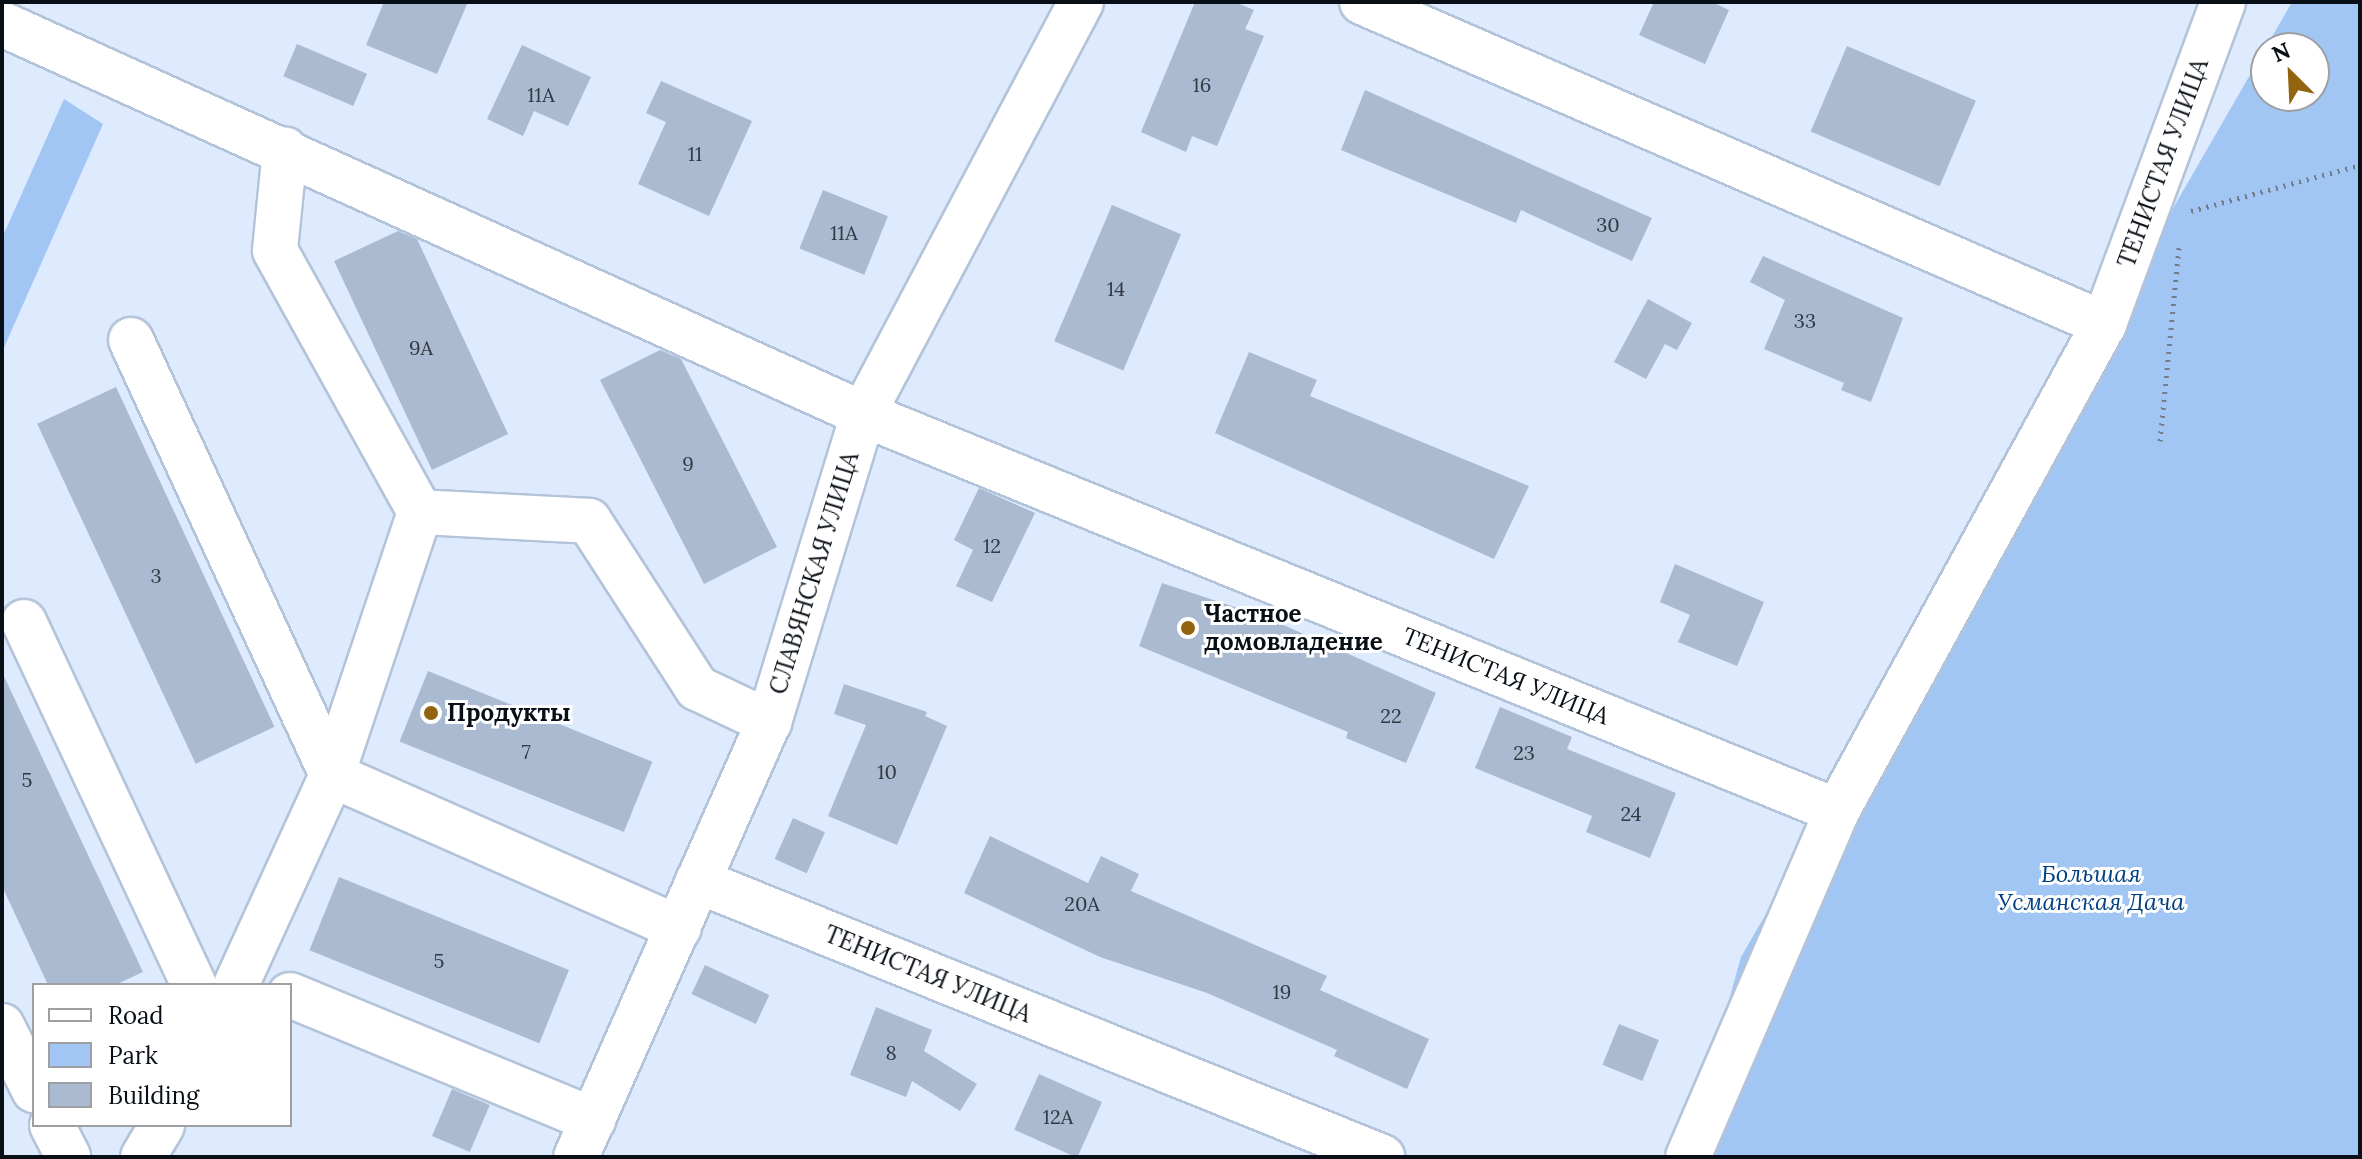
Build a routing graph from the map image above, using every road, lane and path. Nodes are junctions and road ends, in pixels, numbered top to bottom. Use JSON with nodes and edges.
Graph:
{"nodes":[{"id":1,"x":1081,"y":2,"type":"edge"},
{"id":2,"x":1362,"y":2,"type":"edge"},
{"id":3,"x":2223,"y":2,"type":"edge"},
{"id":4,"x":2,"y":24,"type":"edge"},
{"id":5,"x":285,"y":149,"type":"junction"},
{"id":6,"x":2360,"y":165,"type":"edge"},
{"id":7,"x":2183,"y":213,"type":"dead end"},
{"id":8,"x":2181,"y":228,"type":"dead end"},
{"id":9,"x":2104,"y":324,"type":"junction"},
{"id":10,"x":131,"y":340,"type":"dead end"},
{"id":11,"x":863,"y":414,"type":"junction"},
{"id":12,"x":2160,"y":441,"type":"dead end"},
{"id":13,"x":420,"y":512,"type":"junction"},
{"id":14,"x":24,"y":622,"type":"dead end"},
{"id":15,"x":769,"y":722,"type":"junction"},
{"id":16,"x":332,"y":775,"type":"junction"},
{"id":17,"x":1837,"y":811,"type":"junction"},
{"id":18,"x":698,"y":881,"type":"junction"},
{"id":19,"x":679,"y":928,"type":"junction"},
{"id":20,"x":193,"y":983,"type":"edge"},
{"id":21,"x":237,"y":983,"type":"edge"},
{"id":22,"x":292,"y":996,"type":"edge"},
{"id":23,"x":2,"y":1026,"type":"edge"},
{"id":24,"x":32,"y":1086,"type":"edge"},
{"id":25,"x":53,"y":1127,"type":"edge"},
{"id":26,"x":161,"y":1127,"type":"edge"},
{"id":27,"x":585,"y":1139,"type":"edge"},
{"id":28,"x":68,"y":1157,"type":"edge"},
{"id":29,"x":143,"y":1157,"type":"edge"},
{"id":30,"x":1382,"y":1157,"type":"edge"},
{"id":31,"x":1688,"y":1157,"type":"edge"}],
"edges":[{"from":1,"to":11,"type":"street","name":"СЛАВЯНСКАЯ УЛИЦА"},
{"from":2,"to":9,"type":"street"},
{"from":3,"to":9,"type":"street","name":"ТЕНИСТАЯ УЛИЦА"},
{"from":4,"to":5,"type":"street","name":"ТЕНИСТАЯ УЛИЦА"},
{"from":5,"to":11,"type":"street","name":"ТЕНИСТАЯ УЛИЦА"},
{"from":5,"to":13,"type":"street"},
{"from":6,"to":7,"type":"path"},
{"from":8,"to":12,"type":"path"},
{"from":9,"to":17,"type":"street","name":"ТЕНИСТАЯ УЛИЦА"},
{"from":10,"to":16,"type":"street"},
{"from":11,"to":15,"type":"street","name":"СЛАВЯНСКАЯ УЛИЦА"},
{"from":11,"to":17,"type":"street","name":"ТЕНИСТАЯ УЛИЦА"},
{"from":13,"to":15,"type":"street"},
{"from":13,"to":16,"type":"street"},
{"from":14,"to":20,"type":"street"},
{"from":15,"to":18,"type":"street","name":"СЛАВЯНСКАЯ УЛИЦА"},
{"from":16,"to":19,"type":"street"},
{"from":16,"to":21,"type":"street"},
{"from":17,"to":31,"type":"street","name":"ТЕНИСТАЯ УЛИЦА"},
{"from":18,"to":19,"type":"street","name":"СЛАВЯНСКАЯ УЛИЦА"},
{"from":18,"to":30,"type":"street","name":"ТЕНИСТАЯ УЛИЦА"},
{"from":19,"to":27,"type":"street","name":"СЛАВЯНСКАЯ УЛИЦА"},
{"from":22,"to":27,"type":"street"},
{"from":23,"to":24,"type":"street"},
{"from":25,"to":28,"type":"street"},
{"from":26,"to":29,"type":"street"}]}
